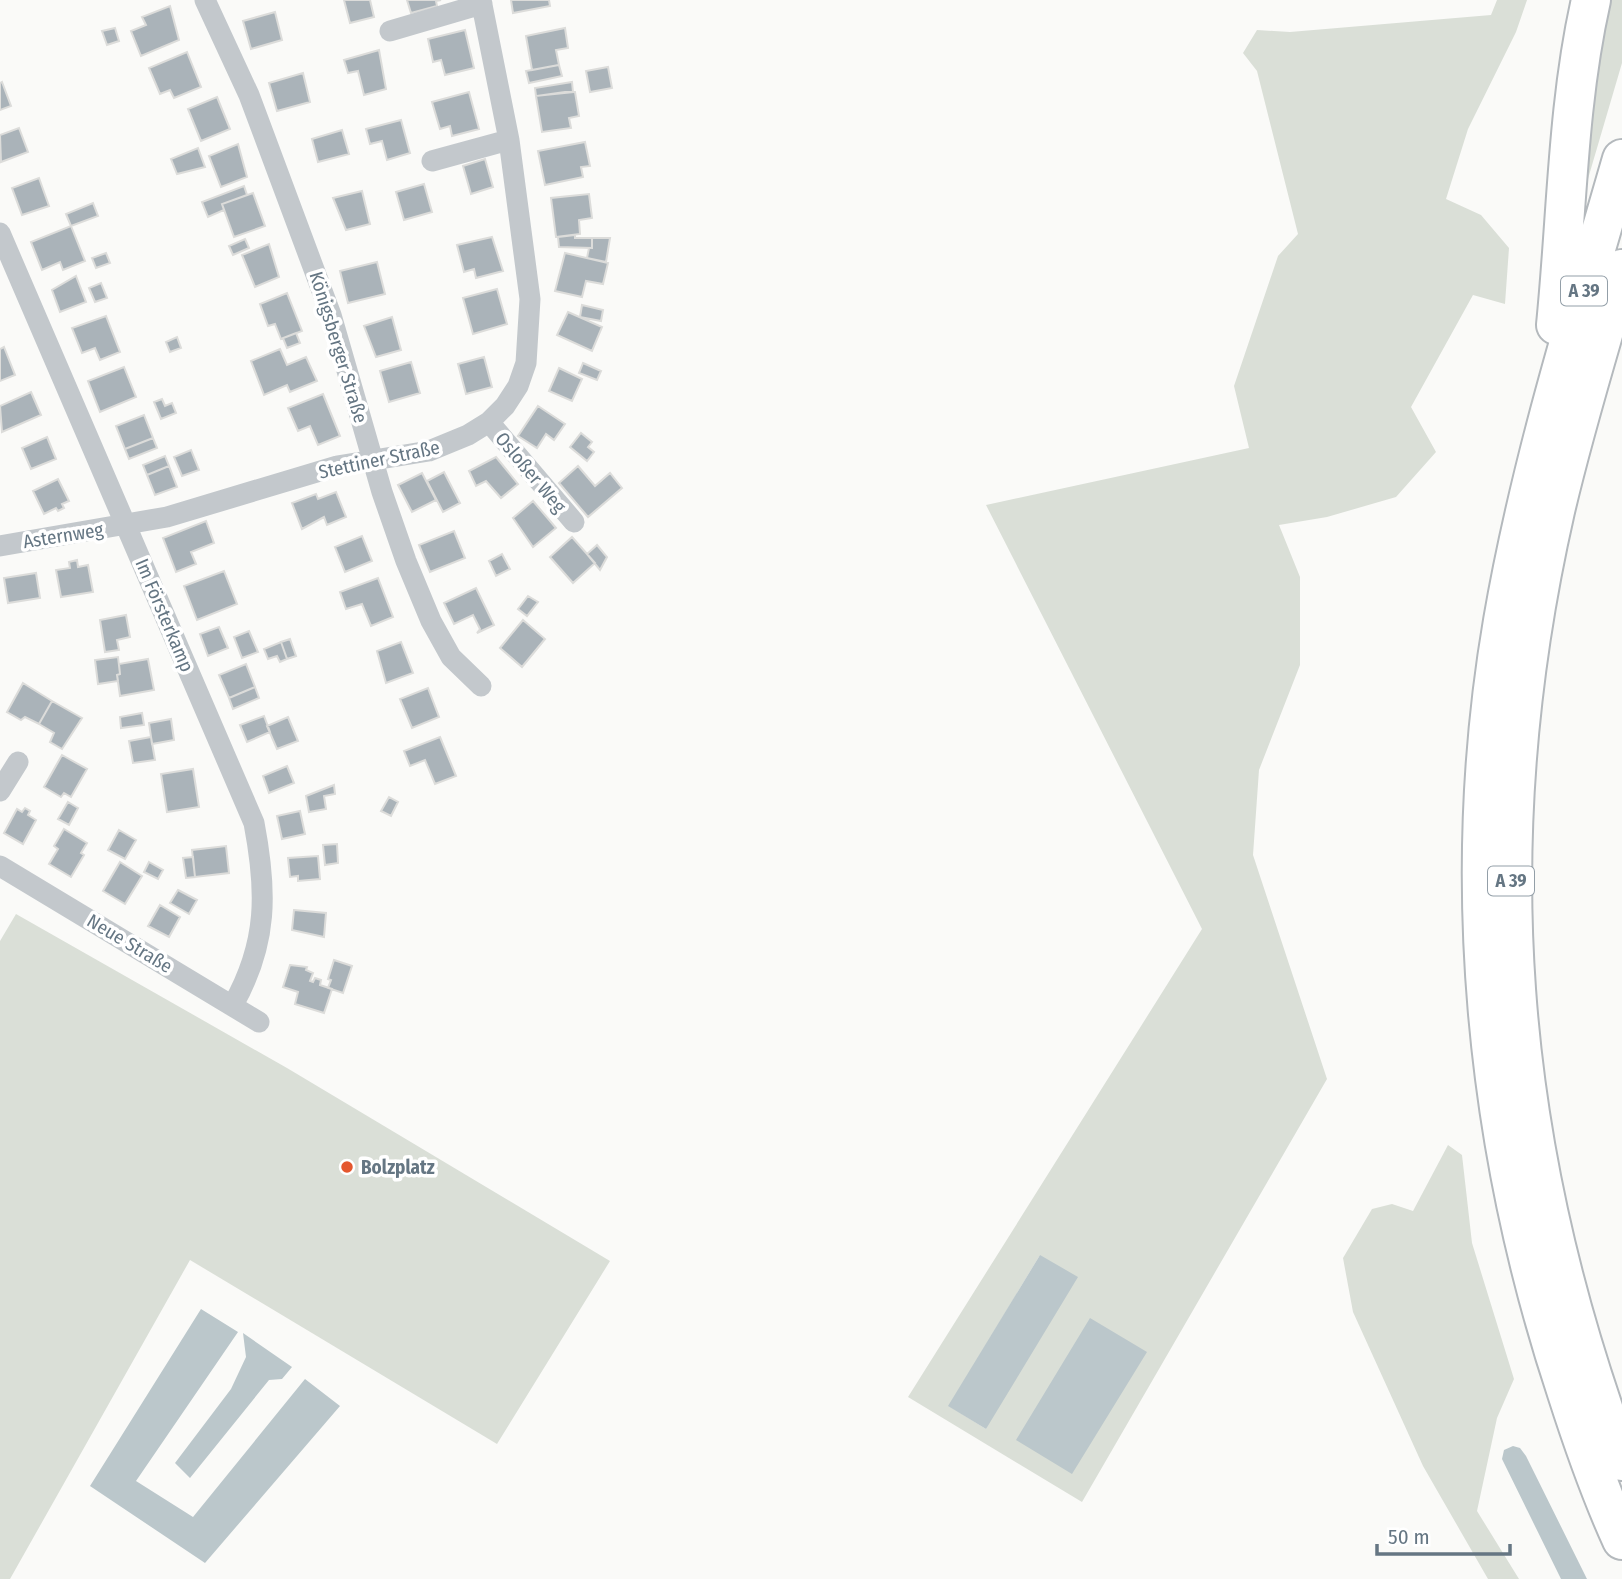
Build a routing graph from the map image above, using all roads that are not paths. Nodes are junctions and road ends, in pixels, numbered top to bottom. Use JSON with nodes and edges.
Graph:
{"nodes":[{"id":1,"x":205,"y":0,"type":"edge"},
{"id":2,"x":1591,"y":0,"type":"edge"},
{"id":3,"x":482,"y":2,"type":"edge"},
{"id":4,"x":390,"y":31,"type":"dead end"},
{"id":5,"x":509,"y":140,"type":"junction"},
{"id":6,"x":1622,"y":159,"type":"edge"},
{"id":7,"x":432,"y":161,"type":"dead end"},
{"id":8,"x":0,"y":233,"type":"edge"},
{"id":9,"x":1622,"y":269,"type":"edge"},
{"id":10,"x":489,"y":422,"type":"junction"},
{"id":11,"x":1546,"y":423,"type":"junction"},
{"id":12,"x":373,"y":460,"type":"junction"},
{"id":13,"x":574,"y":522,"type":"dead end"},
{"id":14,"x":127,"y":525,"type":"junction"},
{"id":15,"x":0,"y":545,"type":"edge"},
{"id":16,"x":481,"y":686,"type":"dead end"},
{"id":17,"x":18,"y":762,"type":"dead end"},
{"id":18,"x":0,"y":791,"type":"edge"},
{"id":19,"x":0,"y":866,"type":"edge"},
{"id":20,"x":233,"y":1005,"type":"junction"},
{"id":21,"x":259,"y":1022,"type":"dead end"},
{"id":22,"x":1622,"y":1461,"type":"edge"},
{"id":23,"x":1622,"y":1540,"type":"edge"}],
"edges":[{"from":1,"to":12,"type":"street","name":"Königsberger Straße"},
{"from":2,"to":11,"type":"highway"},
{"from":3,"to":4,"type":"street"},
{"from":3,"to":5,"type":"street","name":"Stettiner Straße"},
{"from":5,"to":7,"type":"street"},
{"from":5,"to":10,"type":"street","name":"Stettiner Straße"},
{"from":6,"to":11,"type":"highway","number":"A 39"},
{"from":8,"to":14,"type":"street","name":"Im Försterkamp"},
{"from":9,"to":22,"type":"highway","number":"A 39"},
{"from":10,"to":12,"type":"street","name":"Stettiner Straße"},
{"from":10,"to":13,"type":"street","name":"Osloßer Weg"},
{"from":11,"to":23,"type":"highway","number":"A 39"},
{"from":12,"to":14,"type":"street","name":"Stettiner Straße"},
{"from":12,"to":16,"type":"street","name":"Königsberger Straße"},
{"from":14,"to":15,"type":"street","name":"Asternweg"},
{"from":14,"to":20,"type":"street","name":"Im Försterkamp"},
{"from":17,"to":18,"type":"street"},
{"from":19,"to":20,"type":"street","name":"Neue Straße"},
{"from":20,"to":21,"type":"street","name":"Neue Straße"}]}
